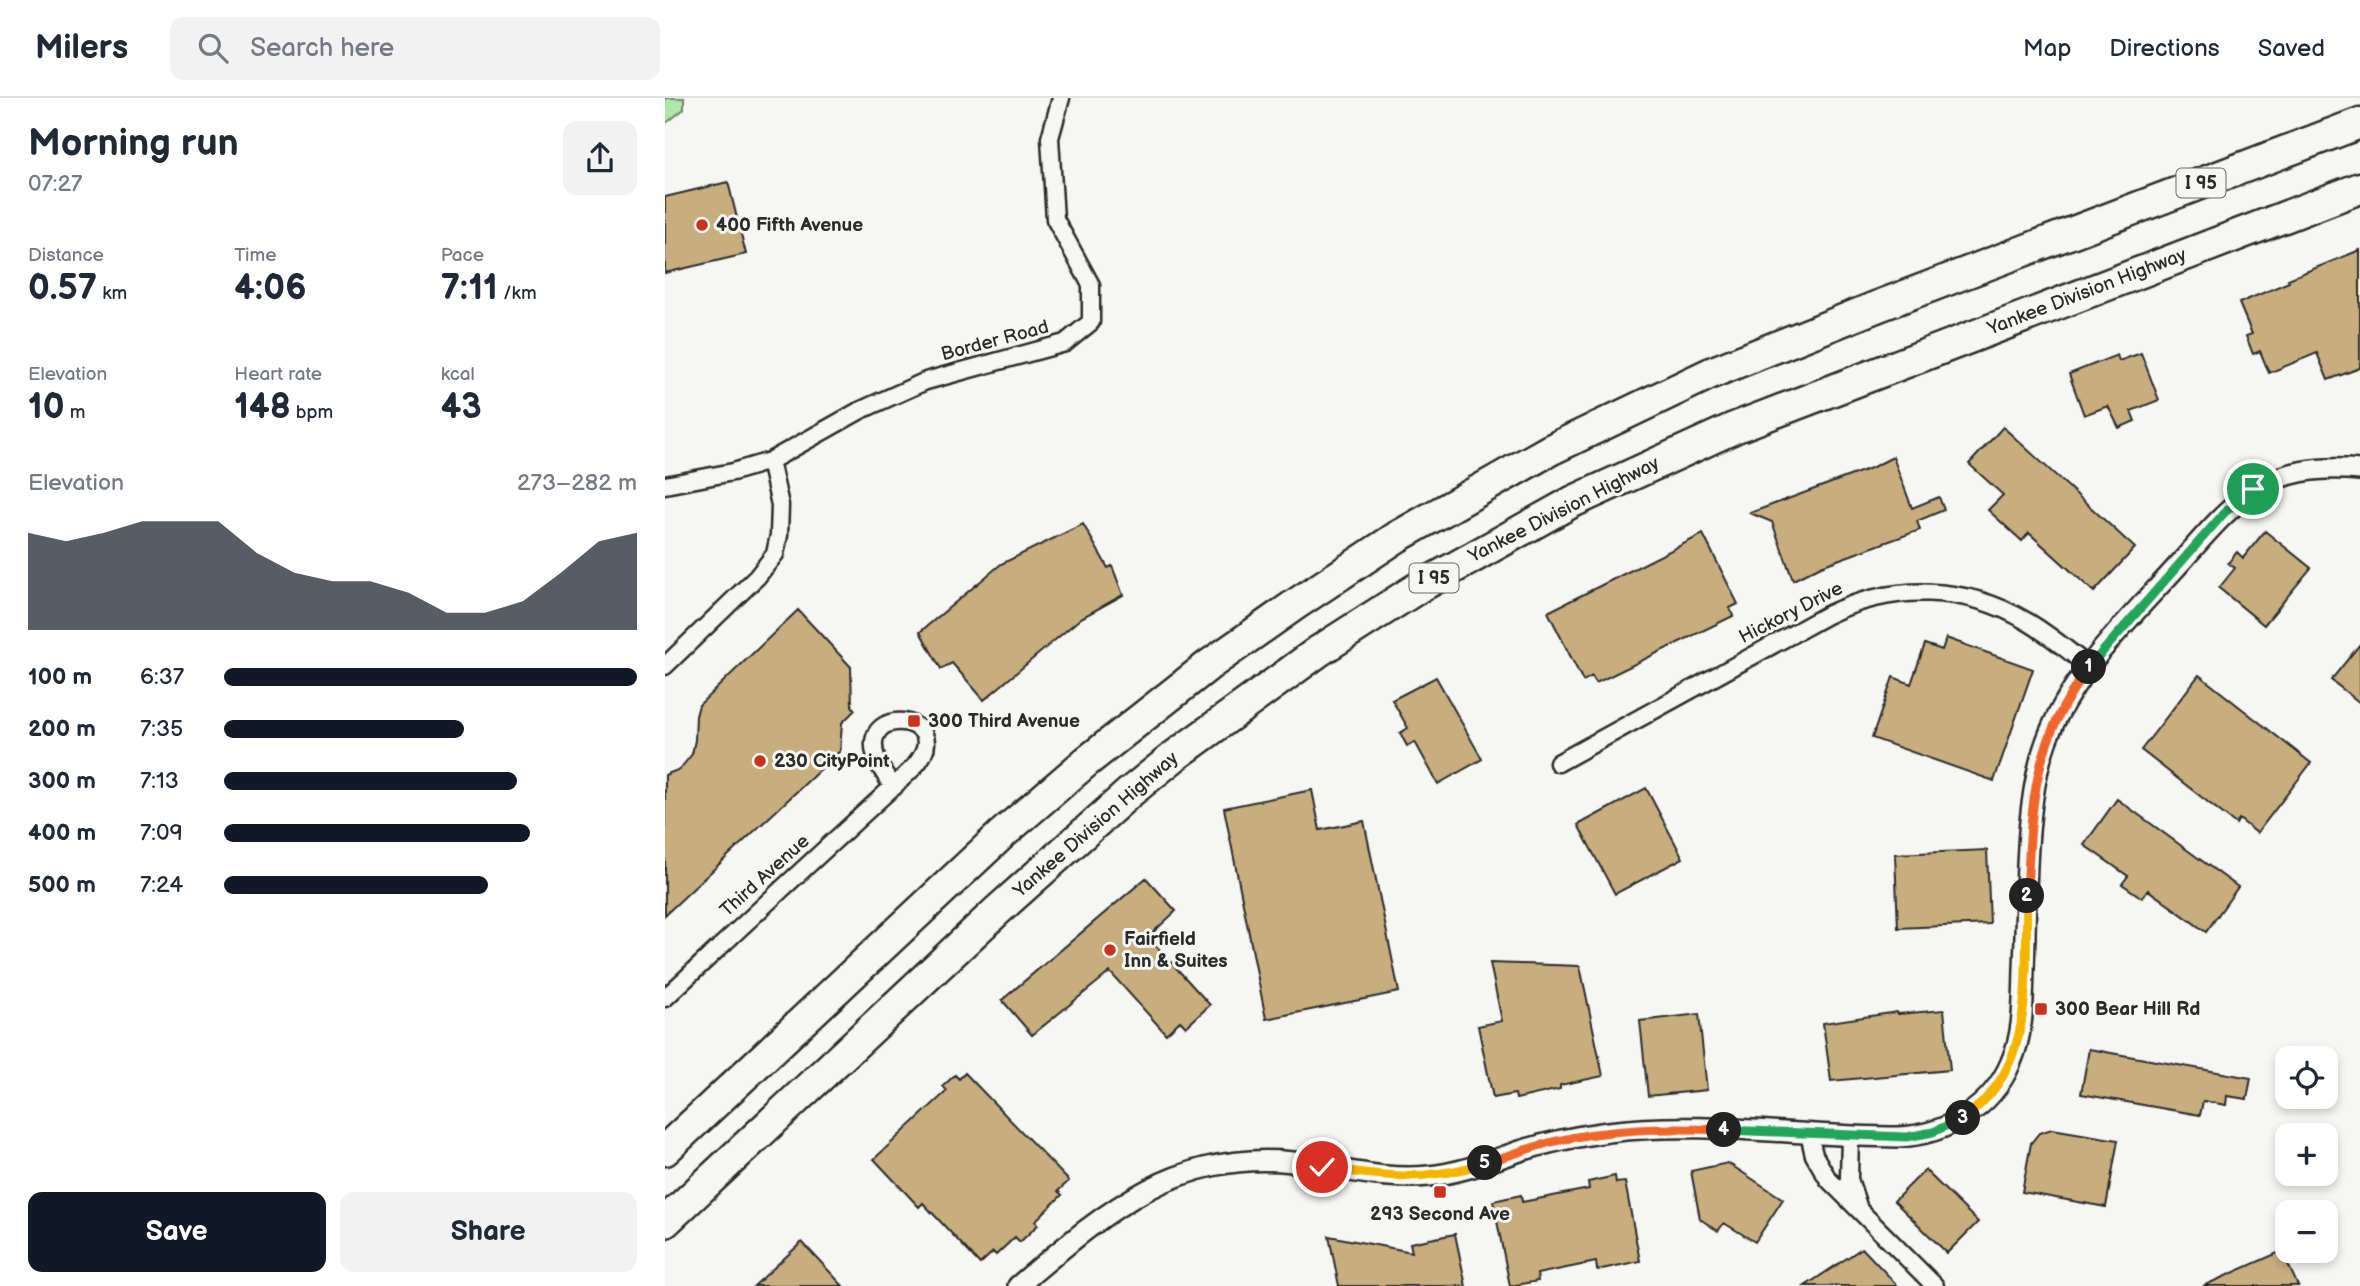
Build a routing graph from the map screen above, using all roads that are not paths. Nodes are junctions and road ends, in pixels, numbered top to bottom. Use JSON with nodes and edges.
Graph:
{"nodes":[{"id":1,"x":1061,"y":98,"type":"edge"},
{"id":2,"x":2360,"y":123,"type":"edge"},
{"id":3,"x":2360,"y":188,"type":"edge"},
{"id":4,"x":770,"y":461,"type":"junction"},
{"id":5,"x":2360,"y":470,"type":"edge"},
{"id":6,"x":665,"y":485,"type":"edge"},
{"id":7,"x":665,"y":666,"type":"edge"},
{"id":8,"x":2089,"y":667,"type":"junction"},
{"id":9,"x":1558,"y":763,"type":"dead end"},
{"id":10,"x":894,"y":786,"type":"dead end"},
{"id":11,"x":665,"y":998,"type":"edge"},
{"id":12,"x":1809,"y":1134,"type":"junction"},
{"id":13,"x":1850,"y":1136,"type":"junction"},
{"id":14,"x":665,"y":1150,"type":"edge"},
{"id":15,"x":1863,"y":1214,"type":"junction"},
{"id":16,"x":665,"y":1222,"type":"edge"},
{"id":17,"x":1019,"y":1286,"type":"edge"},
{"id":18,"x":1935,"y":1286,"type":"edge"}],
"edges":[{"from":1,"to":4,"type":"street","name":"Border Road"},
{"from":2,"to":14,"type":"highway","number":"I 95"},
{"from":3,"to":16,"type":"highway","name":"Yankee Division Highway","number":"I 95"},
{"from":4,"to":6,"type":"street"},
{"from":4,"to":7,"type":"street"},
{"from":5,"to":8,"type":"street"},
{"from":8,"to":9,"type":"street","name":"Hickory Drive"},
{"from":8,"to":13,"type":"street"},
{"from":10,"to":11,"type":"street","name":"Third Avenue"},
{"from":12,"to":13,"type":"street"},
{"from":12,"to":15,"type":"street"},
{"from":12,"to":17,"type":"street"},
{"from":13,"to":15,"type":"street"},
{"from":15,"to":18,"type":"street"}]}
